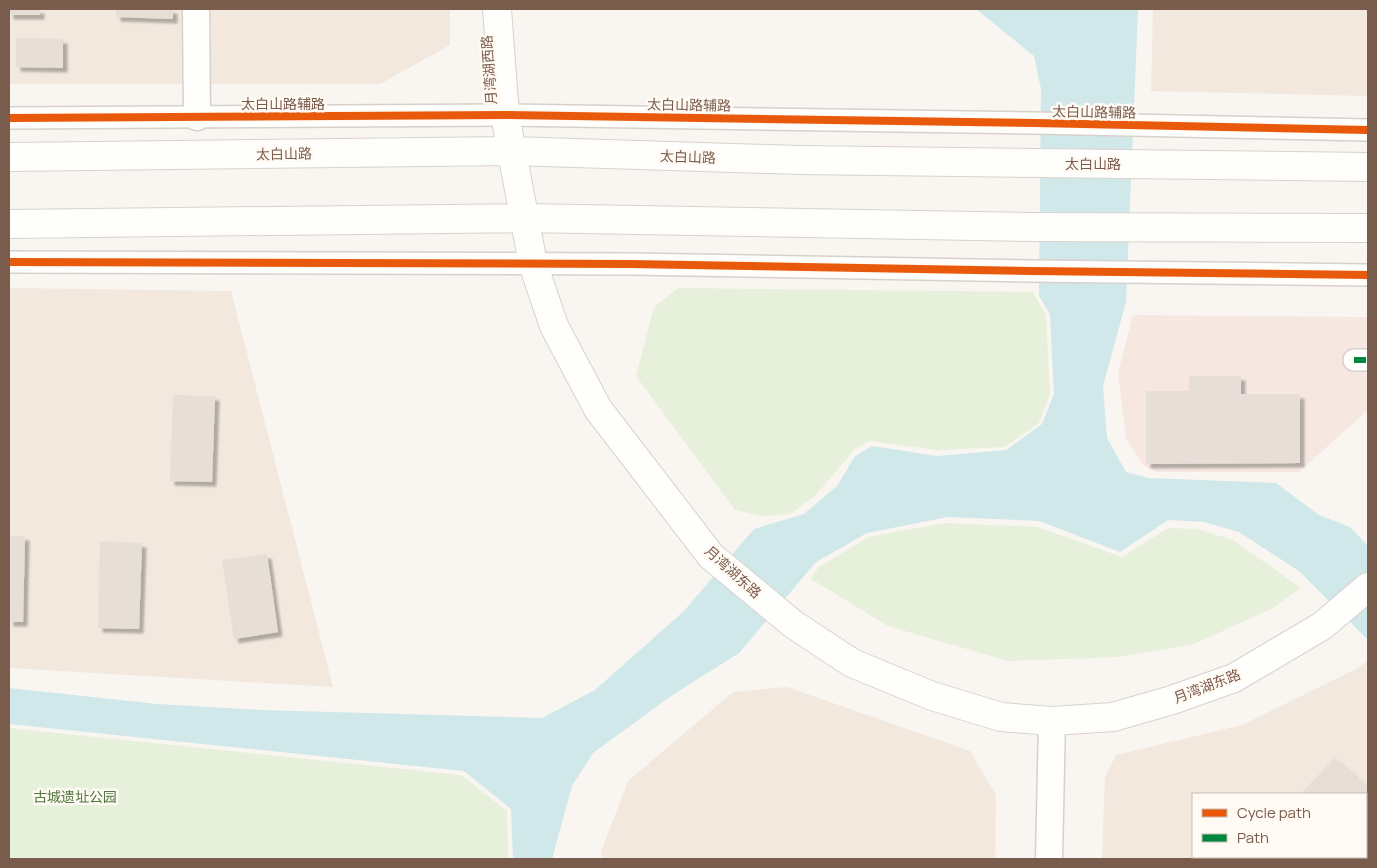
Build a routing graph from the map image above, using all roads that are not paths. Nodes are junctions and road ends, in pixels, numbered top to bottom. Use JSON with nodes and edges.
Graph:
{"nodes":[{"id":1,"x":196,"y":9,"type":"edge"},
{"id":2,"x":497,"y":9,"type":"edge"},
{"id":3,"x":505,"y":115,"type":"junction"},
{"id":4,"x":197,"y":117,"type":"junction"},
{"id":5,"x":9,"y":118,"type":"edge"},
{"id":6,"x":1368,"y":130,"type":"edge"},
{"id":7,"x":512,"y":151,"type":"junction"},
{"id":8,"x":9,"y":157,"type":"edge"},
{"id":9,"x":1368,"y":167,"type":"edge"},
{"id":10,"x":524,"y":218,"type":"junction"},
{"id":11,"x":9,"y":224,"type":"edge"},
{"id":12,"x":1368,"y":228,"type":"edge"},
{"id":13,"x":9,"y":262,"type":"edge"},
{"id":14,"x":533,"y":264,"type":"junction"},
{"id":15,"x":1368,"y":275,"type":"edge"},
{"id":16,"x":1368,"y":586,"type":"edge"},
{"id":17,"x":1052,"y":721,"type":"junction"},
{"id":18,"x":1049,"y":859,"type":"edge"}],
"edges":[{"from":1,"to":4,"type":"street"},
{"from":2,"to":3,"type":"main road","name":"月湾湖西路"},
{"from":3,"to":4,"type":"street","name":"太白山路辅路"},
{"from":3,"to":6,"type":"street","name":"太白山路辅路"},
{"from":3,"to":7,"type":"main road","name":"月湾湖西路"},
{"from":4,"to":5,"type":"street","name":"太白山路辅路"},
{"from":7,"to":8,"type":"main road","name":"太白山路"},
{"from":7,"to":9,"type":"main road","name":"太白山路"},
{"from":7,"to":10,"type":"main road","name":"月湾湖西路"},
{"from":10,"to":11,"type":"main road"},
{"from":10,"to":12,"type":"main road"},
{"from":10,"to":14,"type":"main road","name":"月湾湖东路"},
{"from":13,"to":14,"type":"street"},
{"from":14,"to":15,"type":"street"},
{"from":14,"to":17,"type":"main road","name":"月湾湖东路"},
{"from":16,"to":17,"type":"main road","name":"月湾湖东路"},
{"from":17,"to":18,"type":"street"}]}
